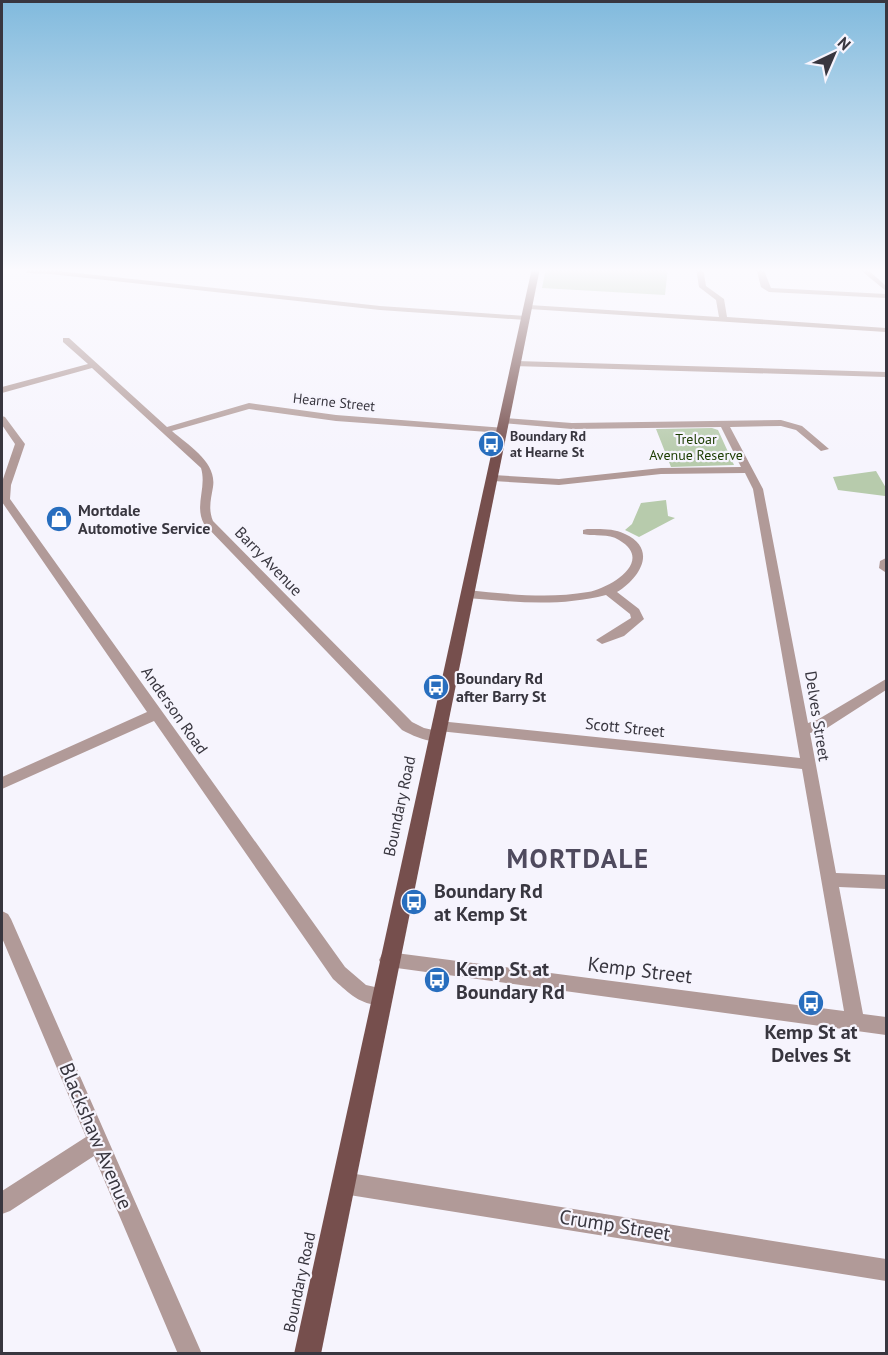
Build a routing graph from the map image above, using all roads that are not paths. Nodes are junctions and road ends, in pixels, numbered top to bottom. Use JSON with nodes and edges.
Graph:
{"nodes":[{"id":1,"x":523,"y":331,"type":"edge"},
{"id":2,"x":66,"y":340,"type":"dead end"},
{"id":3,"x":516,"y":364,"type":"junction"},
{"id":4,"x":94,"y":365,"type":"junction"},
{"id":5,"x":886,"y":375,"type":"edge"},
{"id":6,"x":2,"y":390,"type":"edge"},
{"id":7,"x":2,"y":419,"type":"edge"},
{"id":8,"x":724,"y":424,"type":"junction"},
{"id":9,"x":503,"y":425,"type":"junction"},
{"id":10,"x":166,"y":430,"type":"junction"},
{"id":11,"x":824,"y":449,"type":"dead end"},
{"id":12,"x":748,"y":470,"type":"junction"},
{"id":13,"x":493,"y":478,"type":"junction"},
{"id":14,"x":587,"y":531,"type":"dead end"},
{"id":15,"x":608,"y":591,"type":"junction"},
{"id":16,"x":467,"y":594,"type":"junction"},
{"id":17,"x":602,"y":640,"type":"dead end"},
{"id":18,"x":886,"y":684,"type":"edge"},
{"id":19,"x":156,"y":714,"type":"junction"},
{"id":20,"x":804,"y":729,"type":"junction"},
{"id":21,"x":438,"y":731,"type":"junction"},
{"id":22,"x":808,"y":764,"type":"junction"},
{"id":23,"x":2,"y":783,"type":"edge"},
{"id":24,"x":829,"y":880,"type":"junction"},
{"id":25,"x":886,"y":882,"type":"edge"},
{"id":26,"x":2,"y":919,"type":"edge"},
{"id":27,"x":388,"y":960,"type":"junction"},
{"id":28,"x":381,"y":996,"type":"junction"},
{"id":29,"x":855,"y":1021,"type":"junction"},
{"id":30,"x":886,"y":1026,"type":"edge"},
{"id":31,"x":99,"y":1140,"type":"junction"},
{"id":32,"x":343,"y":1183,"type":"junction"},
{"id":33,"x":2,"y":1203,"type":"edge"},
{"id":34,"x":886,"y":1270,"type":"edge"},
{"id":35,"x":190,"y":1353,"type":"edge"},
{"id":36,"x":307,"y":1353,"type":"edge"}],
"edges":[{"from":1,"to":3,"type":"main road","name":"Boundary Road"},
{"from":2,"to":4,"type":"street","name":"Barry Avenue"},
{"from":3,"to":5,"type":"street"},
{"from":3,"to":9,"type":"main road","name":"Boundary Road"},
{"from":4,"to":6,"type":"street"},
{"from":4,"to":10,"type":"street","name":"Barry Avenue"},
{"from":7,"to":19,"type":"street","name":"Anderson Road"},
{"from":8,"to":9,"type":"street","name":"Hearne Street"},
{"from":8,"to":11,"type":"street","name":"Hearne Street"},
{"from":8,"to":12,"type":"street","name":"Delves Street"},
{"from":9,"to":10,"type":"street","name":"Hearne Street"},
{"from":9,"to":13,"type":"main road","name":"Boundary Road"},
{"from":10,"to":21,"type":"street","name":"Barry Avenue"},
{"from":12,"to":13,"type":"street"},
{"from":12,"to":20,"type":"street","name":"Delves Street"},
{"from":13,"to":16,"type":"main road","name":"Boundary Road"},
{"from":14,"to":15,"type":"street"},
{"from":15,"to":16,"type":"street"},
{"from":15,"to":17,"type":"street"},
{"from":16,"to":21,"type":"main road","name":"Boundary Road"},
{"from":18,"to":20,"type":"street"},
{"from":19,"to":23,"type":"street"},
{"from":19,"to":28,"type":"street","name":"Anderson Road"},
{"from":20,"to":22,"type":"street","name":"Delves Street"},
{"from":21,"to":22,"type":"street","name":"Scott Street"},
{"from":21,"to":27,"type":"main road","name":"Boundary Road"},
{"from":22,"to":24,"type":"street","name":"Delves Street"},
{"from":24,"to":25,"type":"street"},
{"from":24,"to":29,"type":"street","name":"Delves Street"},
{"from":26,"to":31,"type":"street","name":"Blackshaw Avenue"},
{"from":27,"to":28,"type":"main road","name":"Boundary Road"},
{"from":27,"to":29,"type":"street","name":"Kemp Street"},
{"from":28,"to":32,"type":"main road","name":"Boundary Road"},
{"from":29,"to":30,"type":"street","name":"Kemp Street"},
{"from":31,"to":33,"type":"street"},
{"from":31,"to":35,"type":"street","name":"Blackshaw Avenue"},
{"from":32,"to":34,"type":"street","name":"Crump Street"},
{"from":32,"to":36,"type":"main road","name":"Boundary Road"}]}
